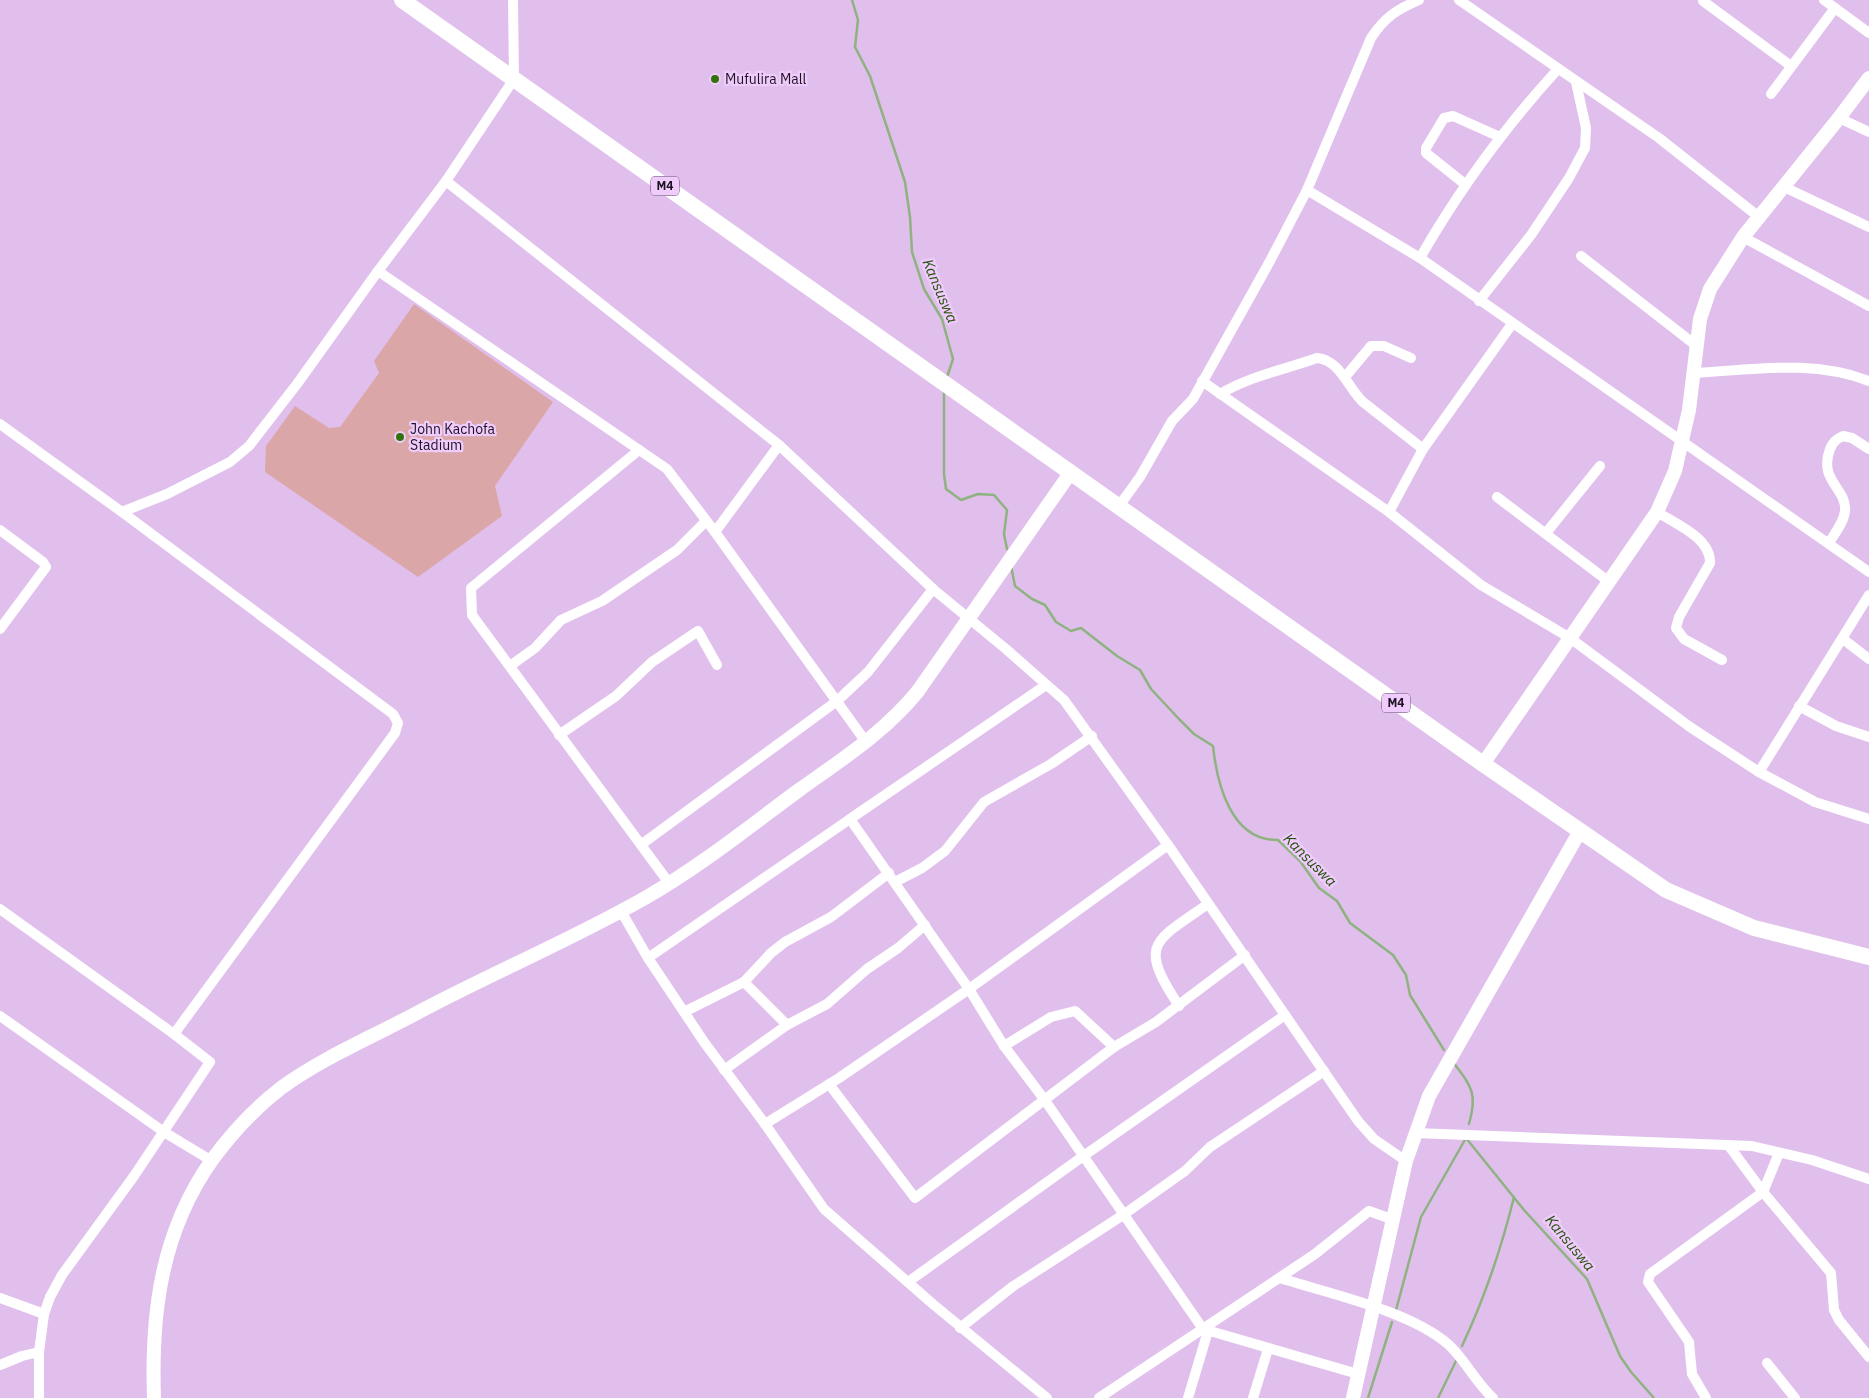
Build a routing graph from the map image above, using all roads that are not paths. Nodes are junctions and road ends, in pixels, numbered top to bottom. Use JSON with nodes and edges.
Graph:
{"nodes":[{"id":1,"x":402,"y":0,"type":"edge"},
{"id":2,"x":513,"y":0,"type":"edge"},
{"id":3,"x":1419,"y":0,"type":"edge"},
{"id":4,"x":1459,"y":0,"type":"edge"},
{"id":5,"x":1824,"y":0,"type":"edge"},
{"id":6,"x":1704,"y":1,"type":"edge"},
{"id":7,"x":1835,"y":8,"type":"junction"},
{"id":8,"x":1869,"y":33,"type":"edge"},
{"id":9,"x":1791,"y":66,"type":"junction"},
{"id":10,"x":1558,"y":69,"type":"junction"},
{"id":11,"x":1869,"y":78,"type":"edge"},
{"id":12,"x":514,"y":79,"type":"junction"},
{"id":13,"x":1576,"y":82,"type":"junction"},
{"id":14,"x":1770,"y":94,"type":"dead end"},
{"id":15,"x":1840,"y":118,"type":"junction"},
{"id":16,"x":1869,"y":132,"type":"edge"},
{"id":17,"x":1500,"y":137,"type":"junction"},
{"id":18,"x":446,"y":181,"type":"junction"},
{"id":19,"x":1466,"y":185,"type":"junction"},
{"id":20,"x":1784,"y":186,"type":"junction"},
{"id":21,"x":1307,"y":190,"type":"junction"},
{"id":22,"x":1760,"y":218,"type":"junction"},
{"id":23,"x":1869,"y":227,"type":"edge"},
{"id":24,"x":1743,"y":237,"type":"junction"},
{"id":25,"x":1581,"y":256,"type":"dead end"},
{"id":26,"x":1420,"y":258,"type":"junction"},
{"id":27,"x":378,"y":271,"type":"junction"},
{"id":28,"x":1479,"y":301,"type":"junction"},
{"id":29,"x":1869,"y":306,"type":"edge"},
{"id":30,"x":1512,"y":324,"type":"junction"},
{"id":31,"x":1698,"y":347,"type":"junction"},
{"id":32,"x":1410,"y":358,"type":"dead end"},
{"id":33,"x":1694,"y":373,"type":"junction"},
{"id":34,"x":1345,"y":377,"type":"junction"},
{"id":35,"x":1202,"y":381,"type":"junction"},
{"id":36,"x":1869,"y":381,"type":"edge"},
{"id":37,"x":1220,"y":394,"type":"junction"},
{"id":38,"x":0,"y":424,"type":"edge"},
{"id":39,"x":1682,"y":440,"type":"junction"},
{"id":40,"x":779,"y":445,"type":"junction"},
{"id":41,"x":1869,"y":449,"type":"edge"},
{"id":42,"x":639,"y":450,"type":"junction"},
{"id":43,"x":1423,"y":450,"type":"junction"},
{"id":44,"x":1600,"y":466,"type":"dead end"},
{"id":45,"x":1071,"y":472,"type":"junction"},
{"id":46,"x":1497,"y":497,"type":"dead end"},
{"id":47,"x":1119,"y":506,"type":"junction"},
{"id":48,"x":122,"y":512,"type":"junction"},
{"id":49,"x":1389,"y":512,"type":"junction"},
{"id":50,"x":1657,"y":512,"type":"junction"},
{"id":51,"x":706,"y":521,"type":"junction"},
{"id":52,"x":0,"y":530,"type":"edge"},
{"id":53,"x":715,"y":532,"type":"junction"},
{"id":54,"x":1546,"y":533,"type":"junction"},
{"id":55,"x":1830,"y":543,"type":"junction"},
{"id":56,"x":1869,"y":572,"type":"edge"},
{"id":57,"x":1608,"y":581,"type":"junction"},
{"id":58,"x":933,"y":589,"type":"junction"},
{"id":59,"x":1869,"y":595,"type":"edge"},
{"id":60,"x":969,"y":618,"type":"junction"},
{"id":61,"x":0,"y":629,"type":"edge"},
{"id":62,"x":1570,"y":638,"type":"junction"},
{"id":63,"x":1843,"y":639,"type":"junction"},
{"id":64,"x":1869,"y":659,"type":"edge"},
{"id":65,"x":1722,"y":660,"type":"dead end"},
{"id":66,"x":718,"y":665,"type":"dead end"},
{"id":67,"x":510,"y":666,"type":"junction"},
{"id":68,"x":1046,"y":684,"type":"junction"},
{"id":69,"x":837,"y":701,"type":"junction"},
{"id":70,"x":1799,"y":706,"type":"junction"},
{"id":71,"x":559,"y":734,"type":"junction"},
{"id":72,"x":1092,"y":736,"type":"junction"},
{"id":73,"x":1869,"y":737,"type":"edge"},
{"id":74,"x":866,"y":742,"type":"junction"},
{"id":75,"x":1482,"y":764,"type":"junction"},
{"id":76,"x":1759,"y":772,"type":"junction"},
{"id":77,"x":850,"y":819,"type":"junction"},
{"id":78,"x":1869,"y":819,"type":"edge"},
{"id":79,"x":1580,"y":831,"type":"junction"},
{"id":80,"x":642,"y":844,"type":"junction"},
{"id":81,"x":1168,"y":845,"type":"junction"},
{"id":82,"x":892,"y":878,"type":"junction"},
{"id":83,"x":670,"y":884,"type":"junction"},
{"id":84,"x":1208,"y":904,"type":"junction"},
{"id":85,"x":0,"y":909,"type":"edge"},
{"id":86,"x":621,"y":911,"type":"junction"},
{"id":87,"x":925,"y":925,"type":"junction"},
{"id":88,"x":1245,"y":955,"type":"junction"},
{"id":89,"x":1869,"y":957,"type":"edge"},
{"id":90,"x":648,"y":958,"type":"junction"},
{"id":91,"x":744,"y":982,"type":"junction"},
{"id":92,"x":969,"y":989,"type":"junction"},
{"id":93,"x":1179,"y":1006,"type":"junction"},
{"id":94,"x":684,"y":1012,"type":"junction"},
{"id":95,"x":1285,"y":1015,"type":"junction"},
{"id":96,"x":0,"y":1016,"type":"edge"},
{"id":97,"x":787,"y":1025,"type":"junction"},
{"id":98,"x":174,"y":1034,"type":"junction"},
{"id":99,"x":1004,"y":1046,"type":"junction"},
{"id":100,"x":1114,"y":1047,"type":"junction"},
{"id":101,"x":724,"y":1070,"type":"junction"},
{"id":102,"x":1324,"y":1071,"type":"junction"},
{"id":103,"x":829,"y":1084,"type":"junction"},
{"id":104,"x":1044,"y":1100,"type":"junction"},
{"id":105,"x":765,"y":1124,"type":"junction"},
{"id":106,"x":164,"y":1132,"type":"junction"},
{"id":107,"x":1415,"y":1133,"type":"junction"},
{"id":108,"x":1730,"y":1146,"type":"junction"},
{"id":109,"x":1779,"y":1153,"type":"junction"},
{"id":110,"x":1082,"y":1157,"type":"junction"},
{"id":111,"x":212,"y":1161,"type":"junction"},
{"id":112,"x":1406,"y":1161,"type":"junction"},
{"id":113,"x":1869,"y":1179,"type":"edge"},
{"id":114,"x":1763,"y":1192,"type":"junction"},
{"id":115,"x":1123,"y":1215,"type":"junction"},
{"id":116,"x":1394,"y":1220,"type":"junction"},
{"id":117,"x":1280,"y":1278,"type":"junction"},
{"id":118,"x":908,"y":1282,"type":"junction"},
{"id":119,"x":0,"y":1298,"type":"edge"},
{"id":120,"x":1373,"y":1307,"type":"junction"},
{"id":121,"x":44,"y":1314,"type":"junction"},
{"id":122,"x":960,"y":1328,"type":"junction"},
{"id":123,"x":1205,"y":1330,"type":"junction"},
{"id":124,"x":1268,"y":1349,"type":"junction"},
{"id":125,"x":39,"y":1352,"type":"junction"},
{"id":126,"x":1869,"y":1357,"type":"edge"},
{"id":127,"x":1767,"y":1362,"type":"dead end"},
{"id":128,"x":0,"y":1365,"type":"edge"},
{"id":129,"x":1358,"y":1374,"type":"junction"},
{"id":130,"x":39,"y":1398,"type":"edge"},
{"id":131,"x":154,"y":1398,"type":"edge"},
{"id":132,"x":1047,"y":1398,"type":"edge"},
{"id":133,"x":1098,"y":1398,"type":"edge"},
{"id":134,"x":1188,"y":1398,"type":"edge"},
{"id":135,"x":1253,"y":1398,"type":"edge"},
{"id":136,"x":1354,"y":1398,"type":"edge"},
{"id":137,"x":1493,"y":1398,"type":"edge"},
{"id":138,"x":1706,"y":1398,"type":"edge"},
{"id":139,"x":1795,"y":1398,"type":"edge"}],
"edges":[{"from":1,"to":12,"type":"main road","number":"M4"},
{"from":2,"to":12,"type":"street"},
{"from":3,"to":21,"type":"street"},
{"from":4,"to":10,"type":"street"},
{"from":5,"to":7,"type":"street"},
{"from":6,"to":9,"type":"street"},
{"from":7,"to":8,"type":"street"},
{"from":7,"to":9,"type":"street"},
{"from":9,"to":14,"type":"street"},
{"from":10,"to":13,"type":"street"},
{"from":10,"to":17,"type":"street"},
{"from":11,"to":15,"type":"street"},
{"from":12,"to":18,"type":"street"},
{"from":12,"to":45,"type":"main road","number":"M4"},
{"from":13,"to":22,"type":"street"},
{"from":13,"to":28,"type":"street"},
{"from":15,"to":16,"type":"street"},
{"from":15,"to":20,"type":"street"},
{"from":17,"to":19,"type":"street"},
{"from":17,"to":19,"type":"street"},
{"from":18,"to":27,"type":"street"},
{"from":18,"to":40,"type":"street"},
{"from":19,"to":26,"type":"street"},
{"from":20,"to":22,"type":"street"},
{"from":20,"to":23,"type":"street"},
{"from":21,"to":26,"type":"street"},
{"from":21,"to":35,"type":"street"},
{"from":22,"to":24,"type":"street"},
{"from":24,"to":29,"type":"street"},
{"from":24,"to":31,"type":"street"},
{"from":25,"to":31,"type":"street"},
{"from":26,"to":28,"type":"street"},
{"from":27,"to":42,"type":"street"},
{"from":27,"to":48,"type":"street"},
{"from":28,"to":30,"type":"street"},
{"from":30,"to":39,"type":"street"},
{"from":30,"to":43,"type":"street"},
{"from":31,"to":33,"type":"street"},
{"from":32,"to":34,"type":"street"},
{"from":33,"to":36,"type":"street"},
{"from":33,"to":39,"type":"street"},
{"from":34,"to":37,"type":"street"},
{"from":34,"to":43,"type":"street"},
{"from":35,"to":37,"type":"street"},
{"from":35,"to":47,"type":"street"},
{"from":37,"to":49,"type":"street"},
{"from":38,"to":48,"type":"street"},
{"from":39,"to":50,"type":"street"},
{"from":39,"to":55,"type":"street"},
{"from":40,"to":53,"type":"street"},
{"from":40,"to":58,"type":"street"},
{"from":41,"to":55,"type":"street"},
{"from":42,"to":51,"type":"street"},
{"from":42,"to":67,"type":"street"},
{"from":43,"to":49,"type":"street"},
{"from":44,"to":54,"type":"street"},
{"from":45,"to":47,"type":"main road","number":"M4"},
{"from":45,"to":60,"type":"street"},
{"from":46,"to":54,"type":"street"},
{"from":47,"to":75,"type":"main road","number":"M4"},
{"from":48,"to":98,"type":"street"},
{"from":49,"to":62,"type":"street"},
{"from":50,"to":57,"type":"street"},
{"from":50,"to":65,"type":"street"},
{"from":51,"to":53,"type":"street"},
{"from":51,"to":67,"type":"street"},
{"from":52,"to":61,"type":"street"},
{"from":53,"to":69,"type":"street"},
{"from":54,"to":57,"type":"street"},
{"from":55,"to":56,"type":"street"},
{"from":57,"to":62,"type":"street"},
{"from":58,"to":60,"type":"street"},
{"from":58,"to":69,"type":"street"},
{"from":59,"to":63,"type":"street"},
{"from":60,"to":68,"type":"street"},
{"from":60,"to":74,"type":"street"},
{"from":62,"to":75,"type":"street"},
{"from":62,"to":76,"type":"street"},
{"from":63,"to":64,"type":"street"},
{"from":63,"to":70,"type":"street"},
{"from":66,"to":71,"type":"street"},
{"from":67,"to":71,"type":"street"},
{"from":68,"to":72,"type":"street"},
{"from":68,"to":77,"type":"street"},
{"from":69,"to":74,"type":"street"},
{"from":69,"to":80,"type":"street"},
{"from":70,"to":73,"type":"street"},
{"from":70,"to":76,"type":"street"},
{"from":71,"to":80,"type":"street"},
{"from":72,"to":81,"type":"street"},
{"from":72,"to":82,"type":"street"},
{"from":74,"to":83,"type":"street"},
{"from":75,"to":79,"type":"main road","number":"M4"},
{"from":76,"to":78,"type":"street"},
{"from":77,"to":82,"type":"street"},
{"from":77,"to":90,"type":"street"},
{"from":79,"to":89,"type":"main road","number":"M4"},
{"from":79,"to":107,"type":"street"},
{"from":80,"to":83,"type":"street"},
{"from":81,"to":84,"type":"street"},
{"from":81,"to":92,"type":"street"},
{"from":82,"to":87,"type":"street"},
{"from":82,"to":91,"type":"street"},
{"from":83,"to":86,"type":"street"},
{"from":84,"to":88,"type":"street"},
{"from":84,"to":93,"type":"street"},
{"from":85,"to":98,"type":"street"},
{"from":86,"to":90,"type":"street"},
{"from":86,"to":111,"type":"street"},
{"from":87,"to":92,"type":"street"},
{"from":87,"to":97,"type":"street"},
{"from":88,"to":93,"type":"street"},
{"from":88,"to":95,"type":"street"},
{"from":90,"to":94,"type":"street"},
{"from":91,"to":94,"type":"street"},
{"from":91,"to":97,"type":"street"},
{"from":92,"to":99,"type":"street"},
{"from":92,"to":103,"type":"street"},
{"from":93,"to":100,"type":"street"},
{"from":94,"to":101,"type":"street"},
{"from":95,"to":102,"type":"street"},
{"from":95,"to":110,"type":"street"},
{"from":96,"to":106,"type":"street"},
{"from":97,"to":101,"type":"street"},
{"from":98,"to":106,"type":"street"},
{"from":99,"to":100,"type":"street"},
{"from":99,"to":104,"type":"street"},
{"from":100,"to":104,"type":"street"},
{"from":101,"to":105,"type":"street"},
{"from":102,"to":112,"type":"street"},
{"from":102,"to":115,"type":"street"},
{"from":103,"to":104,"type":"street"},
{"from":103,"to":105,"type":"street"},
{"from":104,"to":110,"type":"street"},
{"from":105,"to":118,"type":"street"},
{"from":106,"to":111,"type":"street"},
{"from":106,"to":121,"type":"street"},
{"from":107,"to":108,"type":"street"},
{"from":107,"to":112,"type":"street"},
{"from":108,"to":109,"type":"street"},
{"from":108,"to":114,"type":"street"},
{"from":109,"to":113,"type":"street"},
{"from":109,"to":114,"type":"street"},
{"from":110,"to":115,"type":"street"},
{"from":110,"to":118,"type":"street"},
{"from":111,"to":131,"type":"street"},
{"from":112,"to":116,"type":"street"},
{"from":114,"to":126,"type":"street"},
{"from":114,"to":138,"type":"street"},
{"from":115,"to":122,"type":"street"},
{"from":115,"to":123,"type":"street"},
{"from":116,"to":117,"type":"street"},
{"from":116,"to":120,"type":"street"},
{"from":117,"to":120,"type":"street"},
{"from":117,"to":123,"type":"street"},
{"from":118,"to":122,"type":"street"},
{"from":119,"to":121,"type":"street"},
{"from":120,"to":129,"type":"street"},
{"from":120,"to":137,"type":"street"},
{"from":121,"to":125,"type":"street"},
{"from":122,"to":132,"type":"street"},
{"from":123,"to":124,"type":"street"},
{"from":123,"to":133,"type":"street"},
{"from":123,"to":134,"type":"street"},
{"from":124,"to":129,"type":"street"},
{"from":124,"to":135,"type":"street"},
{"from":125,"to":128,"type":"street"},
{"from":125,"to":130,"type":"street"},
{"from":127,"to":139,"type":"street"},
{"from":129,"to":136,"type":"street"}]}
